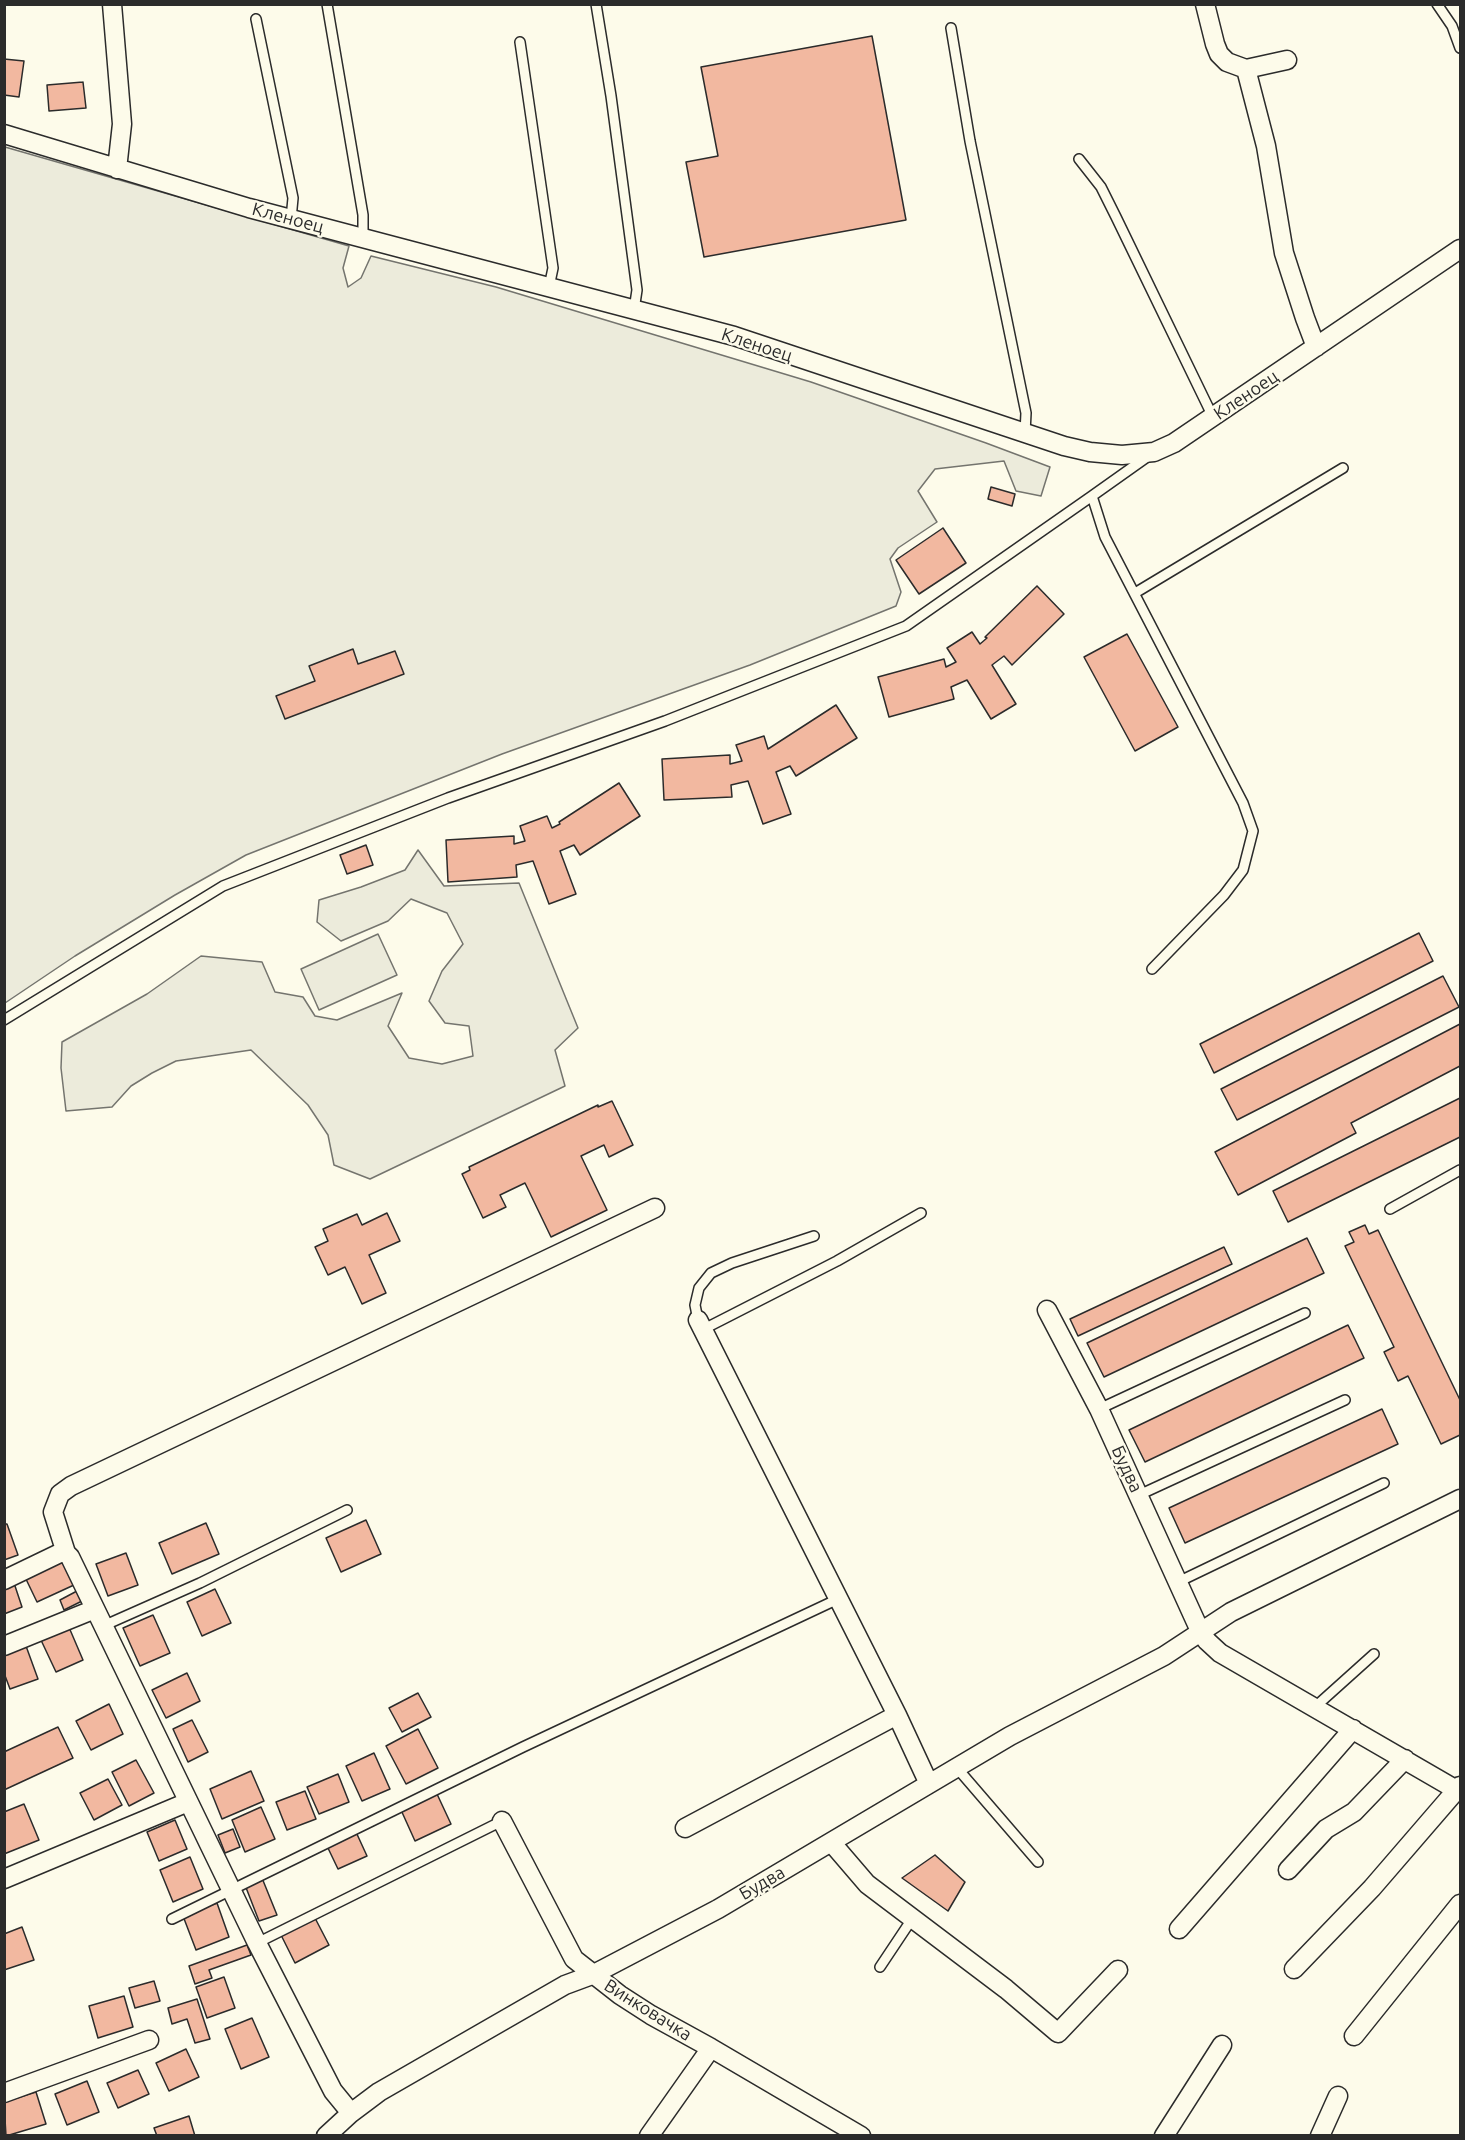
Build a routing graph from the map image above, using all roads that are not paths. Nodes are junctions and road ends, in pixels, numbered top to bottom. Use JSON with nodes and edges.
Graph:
{"nodes":[{"id":1,"x":112,"y":4,"type":"edge"},
{"id":2,"x":327,"y":4,"type":"edge"},
{"id":3,"x":596,"y":4,"type":"edge"},
{"id":4,"x":1205,"y":4,"type":"edge"},
{"id":5,"x":1437,"y":4,"type":"edge"},
{"id":6,"x":256,"y":19,"type":"dead end"},
{"id":7,"x":951,"y":28,"type":"dead end"},
{"id":8,"x":520,"y":42,"type":"dead end"},
{"id":9,"x":1461,"y":48,"type":"edge"},
{"id":10,"x":1287,"y":60,"type":"dead end"},
{"id":11,"x":1246,"y":69,"type":"junction"},
{"id":12,"x":4,"y":134,"type":"edge"},
{"id":13,"x":1079,"y":159,"type":"dead end"},
{"id":14,"x":117,"y":169,"type":"junction"},
{"id":15,"x":291,"y":219,"type":"junction"},
{"id":16,"x":363,"y":238,"type":"junction"},
{"id":17,"x":1461,"y":249,"type":"edge"},
{"id":18,"x":549,"y":287,"type":"junction"},
{"id":19,"x":634,"y":310,"type":"junction"},
{"id":20,"x":1316,"y":347,"type":"junction"},
{"id":21,"x":1213,"y":417,"type":"junction"},
{"id":22,"x":1025,"y":433,"type":"junction"},
{"id":23,"x":1154,"y":452,"type":"junction"},
{"id":24,"x":1344,"y":468,"type":"dead end"},
{"id":25,"x":1092,"y":496,"type":"junction"},
{"id":26,"x":1135,"y":593,"type":"junction"},
{"id":27,"x":1152,"y":969,"type":"dead end"},
{"id":28,"x":4,"y":1020,"type":"edge"},
{"id":29,"x":1461,"y":1170,"type":"edge"},
{"id":30,"x":655,"y":1208,"type":"dead end"},
{"id":31,"x":1390,"y":1209,"type":"dead end"},
{"id":32,"x":921,"y":1213,"type":"dead end"},
{"id":33,"x":814,"y":1236,"type":"dead end"},
{"id":34,"x":1047,"y":1310,"type":"dead end"},
{"id":35,"x":1305,"y":1313,"type":"dead end"},
{"id":36,"x":700,"y":1325,"type":"junction"},
{"id":37,"x":1345,"y":1400,"type":"dead end"},
{"id":38,"x":1099,"y":1409,"type":"junction"},
{"id":39,"x":1384,"y":1483,"type":"dead end"},
{"id":40,"x":1139,"y":1495,"type":"junction"},
{"id":41,"x":1461,"y":1499,"type":"edge"},
{"id":42,"x":347,"y":1510,"type":"dead end"},
{"id":43,"x":66,"y":1553,"type":"junction"},
{"id":44,"x":4,"y":1580,"type":"edge"},
{"id":45,"x":1178,"y":1582,"type":"junction"},
{"id":46,"x":838,"y":1599,"type":"junction"},
{"id":47,"x":94,"y":1608,"type":"junction"},
{"id":48,"x":103,"y":1626,"type":"junction"},
{"id":49,"x":1200,"y":1631,"type":"junction"},
{"id":50,"x":4,"y":1646,"type":"edge"},
{"id":51,"x":1374,"y":1654,"type":"dead end"},
{"id":52,"x":1316,"y":1707,"type":"junction"},
{"id":53,"x":897,"y":1715,"type":"junction"},
{"id":54,"x":1353,"y":1729,"type":"junction"},
{"id":55,"x":1405,"y":1759,"type":"junction"},
{"id":56,"x":957,"y":1768,"type":"junction"},
{"id":57,"x":929,"y":1784,"type":"junction"},
{"id":58,"x":1460,"y":1789,"type":"edge"},
{"id":59,"x":188,"y":1802,"type":"junction"},
{"id":60,"x":502,"y":1821,"type":"joint"},
{"id":61,"x":685,"y":1828,"type":"dead end"},
{"id":62,"x":831,"y":1842,"type":"junction"},
{"id":63,"x":1038,"y":1862,"type":"dead end"},
{"id":64,"x":1288,"y":1870,"type":"dead end"},
{"id":65,"x":4,"y":1879,"type":"edge"},
{"id":66,"x":232,"y":1889,"type":"junction"},
{"id":67,"x":1461,"y":1904,"type":"edge"},
{"id":68,"x":172,"y":1919,"type":"dead end"},
{"id":69,"x":912,"y":1919,"type":"junction"},
{"id":70,"x":1179,"y":1929,"type":"dead end"},
{"id":71,"x":257,"y":1943,"type":"junction"},
{"id":72,"x":880,"y":1967,"type":"dead end"},
{"id":73,"x":1294,"y":1969,"type":"dead end"},
{"id":74,"x":1118,"y":1970,"type":"dead end"},
{"id":75,"x":592,"y":1975,"type":"junction"},
{"id":76,"x":1354,"y":2036,"type":"dead end"},
{"id":77,"x":149,"y":2040,"type":"dead end"},
{"id":78,"x":1222,"y":2045,"type":"dead end"},
{"id":79,"x":711,"y":2048,"type":"junction"},
{"id":80,"x":4,"y":2093,"type":"edge"},
{"id":81,"x":1338,"y":2096,"type":"dead end"},
{"id":82,"x":351,"y":2113,"type":"junction"},
{"id":83,"x":840,"y":2131,"type":"edge"},
{"id":84,"x":326,"y":2136,"type":"edge"},
{"id":85,"x":649,"y":2136,"type":"edge"},
{"id":86,"x":861,"y":2136,"type":"edge"},
{"id":87,"x":1164,"y":2136,"type":"edge"},
{"id":88,"x":1320,"y":2136,"type":"edge"}],
"edges":[{"from":1,"to":14,"type":"street"},
{"from":2,"to":16,"type":"lane"},
{"from":3,"to":19,"type":"lane"},
{"from":4,"to":11,"type":"street"},
{"from":5,"to":9,"type":"lane"},
{"from":6,"to":15,"type":"lane"},
{"from":7,"to":22,"type":"lane"},
{"from":8,"to":18,"type":"lane"},
{"from":10,"to":11,"type":"street"},
{"from":11,"to":20,"type":"street"},
{"from":12,"to":14,"type":"street","name":"Кленоец"},
{"from":13,"to":21,"type":"lane"},
{"from":14,"to":15,"type":"street","name":"Кленоец"},
{"from":15,"to":16,"type":"street","name":"Кленоец"},
{"from":16,"to":18,"type":"street","name":"Кленоец"},
{"from":17,"to":20,"type":"street","name":"Кленоец"},
{"from":18,"to":19,"type":"street","name":"Кленоец"},
{"from":19,"to":22,"type":"street","name":"Кленоец"},
{"from":20,"to":21,"type":"street","name":"Кленоец"},
{"from":21,"to":23,"type":"street","name":"Кленоец"},
{"from":22,"to":23,"type":"street","name":"Кленоец"},
{"from":23,"to":25,"type":"lane"},
{"from":24,"to":26,"type":"lane"},
{"from":25,"to":26,"type":"lane"},
{"from":25,"to":28,"type":"lane"},
{"from":26,"to":27,"type":"lane"},
{"from":29,"to":31,"type":"lane"},
{"from":30,"to":43,"type":"street"},
{"from":32,"to":36,"type":"lane"},
{"from":33,"to":36,"type":"lane"},
{"from":34,"to":38,"type":"street","name":"Будва"},
{"from":35,"to":38,"type":"lane"},
{"from":36,"to":46,"type":"street"},
{"from":37,"to":40,"type":"lane"},
{"from":38,"to":40,"type":"street","name":"Будва"},
{"from":39,"to":45,"type":"lane"},
{"from":40,"to":45,"type":"street","name":"Будва"},
{"from":41,"to":49,"type":"street","name":"Будва"},
{"from":42,"to":48,"type":"lane"},
{"from":43,"to":44,"type":"street"},
{"from":43,"to":47,"type":"street"},
{"from":45,"to":49,"type":"street","name":"Будва"},
{"from":46,"to":53,"type":"street"},
{"from":46,"to":66,"type":"lane"},
{"from":47,"to":48,"type":"street"},
{"from":47,"to":50,"type":"street"},
{"from":48,"to":59,"type":"street"},
{"from":49,"to":52,"type":"street","name":"Будва"},
{"from":49,"to":56,"type":"street","name":"Будва"},
{"from":51,"to":52,"type":"lane"},
{"from":52,"to":54,"type":"street","name":"Будва"},
{"from":53,"to":57,"type":"street"},
{"from":53,"to":61,"type":"street"},
{"from":54,"to":55,"type":"street","name":"Будва"},
{"from":54,"to":70,"type":"street"},
{"from":55,"to":58,"type":"street","name":"Будва"},
{"from":55,"to":64,"type":"street"},
{"from":56,"to":57,"type":"street","name":"Будва"},
{"from":56,"to":63,"type":"lane"},
{"from":57,"to":62,"type":"street","name":"Будва"},
{"from":58,"to":73,"type":"street"},
{"from":59,"to":65,"type":"street"},
{"from":59,"to":66,"type":"street"},
{"from":60,"to":71,"type":"lane"},
{"from":60,"to":75,"type":"street","name":"Винковачка"},
{"from":62,"to":69,"type":"street"},
{"from":62,"to":75,"type":"street","name":"Будва"},
{"from":66,"to":68,"type":"lane"},
{"from":66,"to":71,"type":"street"},
{"from":67,"to":76,"type":"street"},
{"from":69,"to":72,"type":"lane"},
{"from":69,"to":74,"type":"street"},
{"from":71,"to":82,"type":"street"},
{"from":75,"to":79,"type":"street","name":"Винковачка"},
{"from":75,"to":82,"type":"street","name":"Будва"},
{"from":77,"to":80,"type":"street"},
{"from":78,"to":87,"type":"street"},
{"from":79,"to":83,"type":"street","name":"Винковачка"},
{"from":79,"to":85,"type":"street"},
{"from":81,"to":88,"type":"street"},
{"from":82,"to":84,"type":"street","name":"Будва"},
{"from":83,"to":86,"type":"street","name":"Винковачка"}]}
